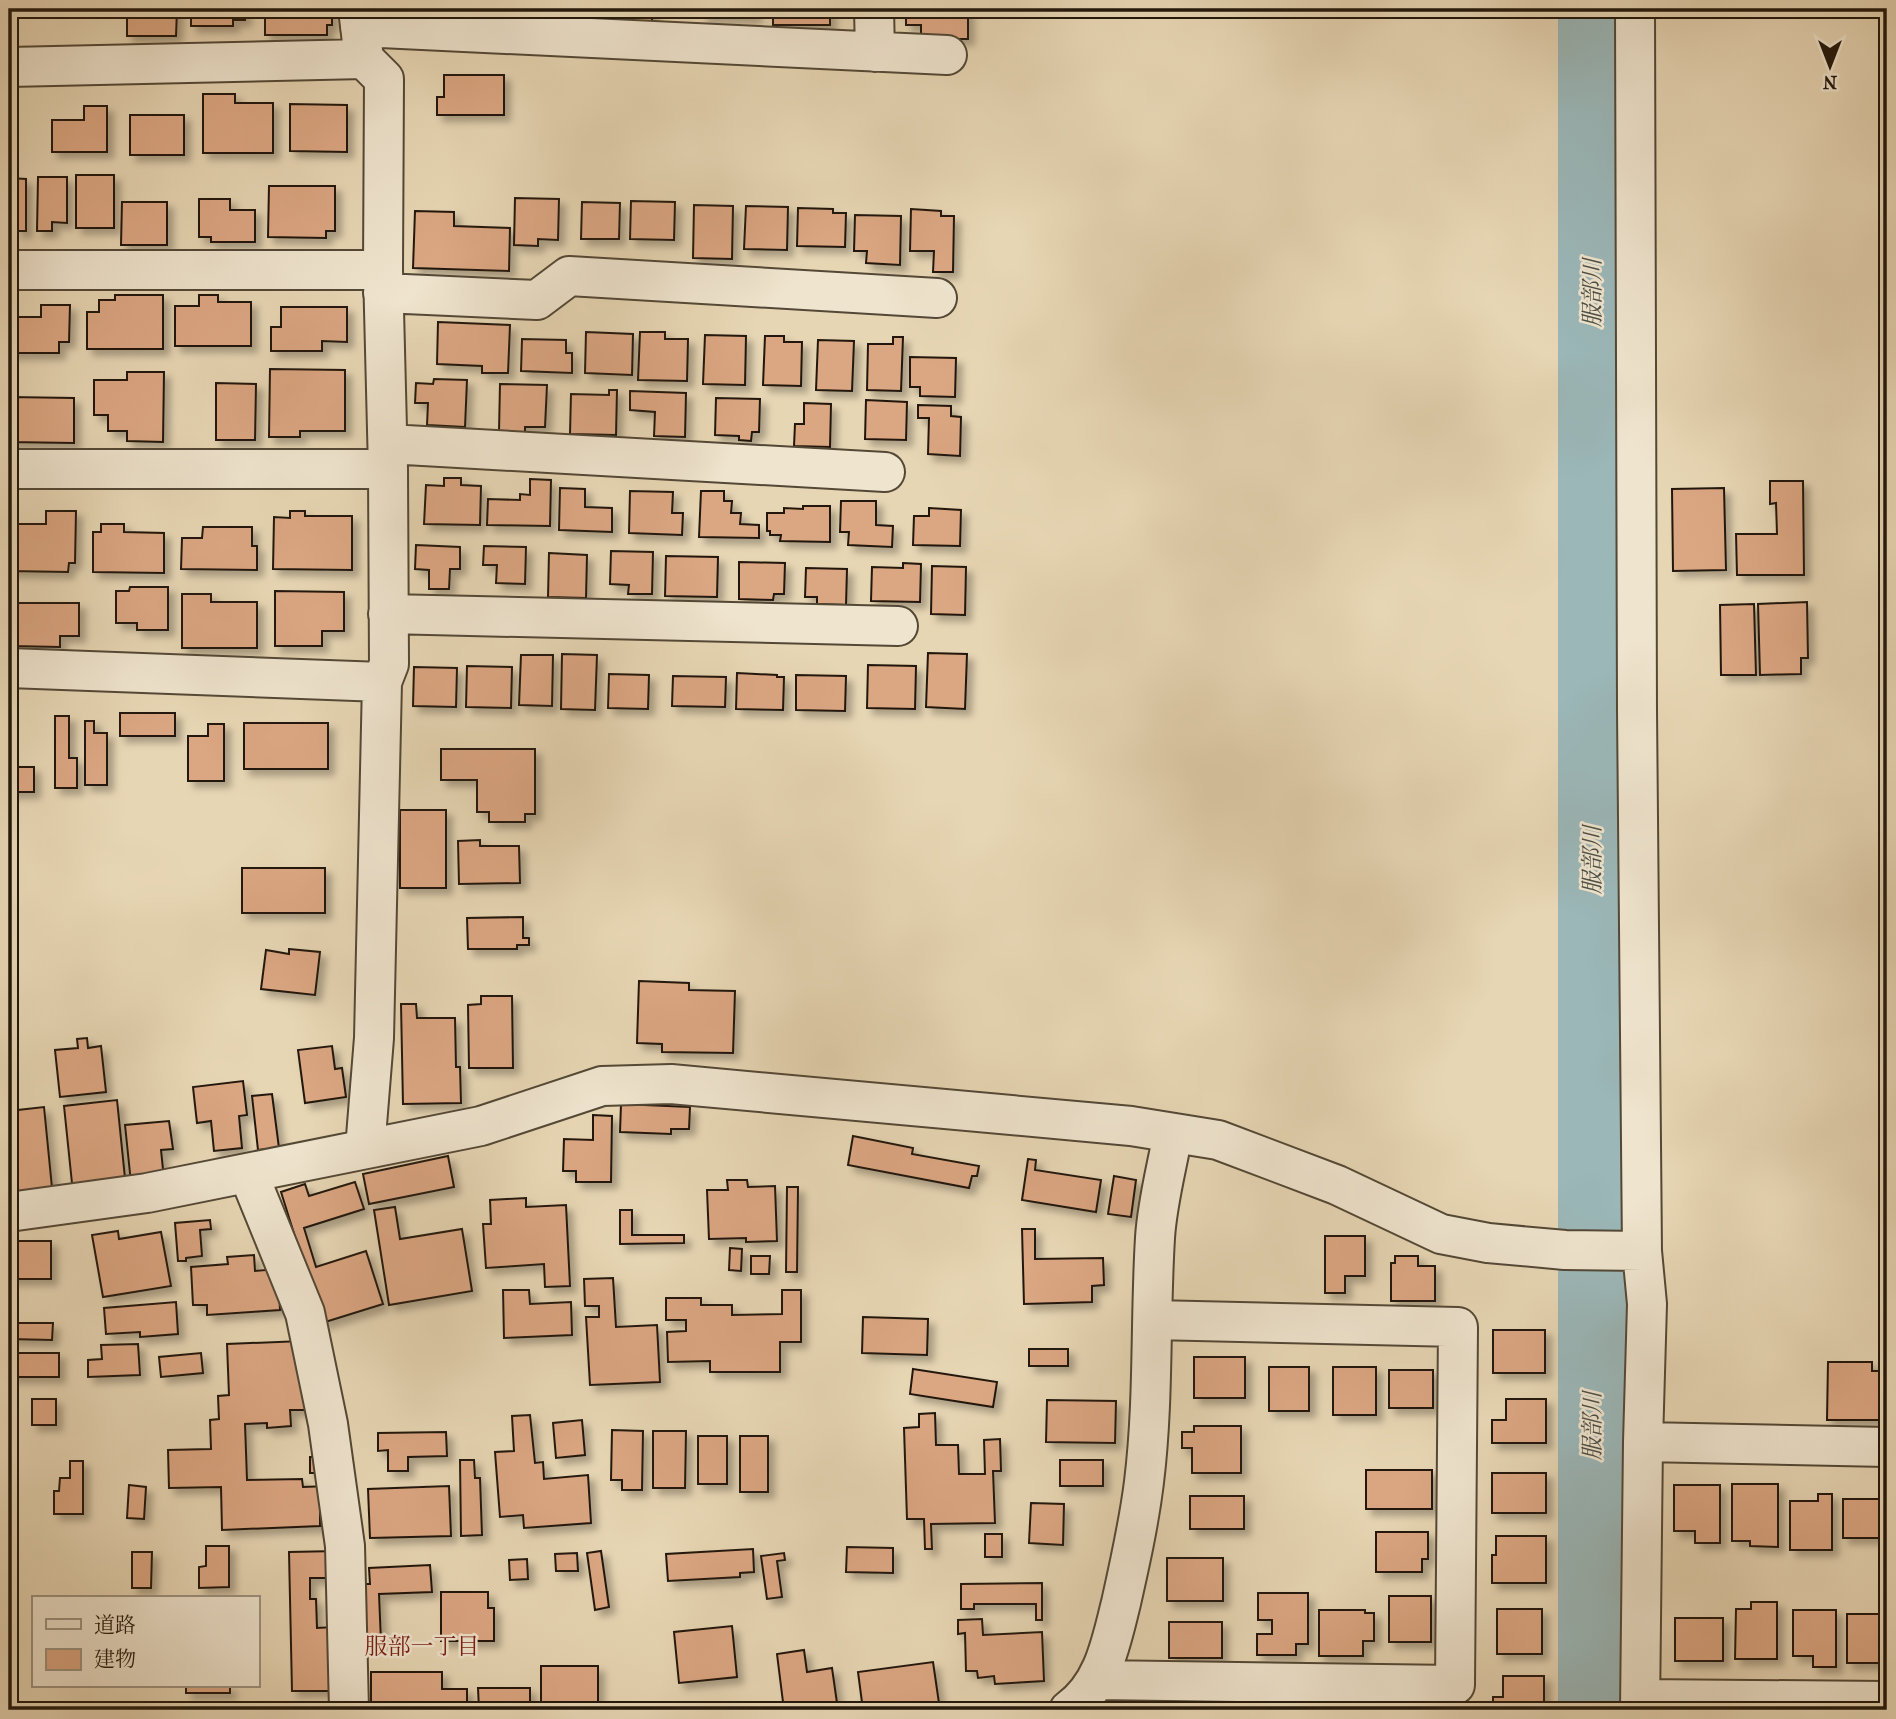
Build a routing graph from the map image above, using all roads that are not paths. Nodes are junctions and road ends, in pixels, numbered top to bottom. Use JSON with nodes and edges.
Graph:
{"nodes":[{"id":1,"x":874,"y":9,"type":"edge"},
{"id":2,"x":1635,"y":9,"type":"edge"},
{"id":3,"x":677,"y":26,"type":"edge"},
{"id":4,"x":361,"y":31,"type":"edge"},
{"id":5,"x":875,"y":52,"type":"junction"},
{"id":6,"x":947,"y":55,"type":"dead end"},
{"id":7,"x":9,"y":67,"type":"edge"},
{"id":8,"x":9,"y":270,"type":"edge"},
{"id":9,"x":383,"y":281,"type":"junction"},
{"id":10,"x":937,"y":298,"type":"dead end"},
{"id":11,"x":388,"y":456,"type":"junction"},
{"id":12,"x":9,"y":469,"type":"edge"},
{"id":13,"x":885,"y":472,"type":"dead end"},
{"id":14,"x":388,"y":614,"type":"junction"},
{"id":15,"x":898,"y":626,"type":"dead end"},
{"id":16,"x":9,"y":668,"type":"edge"},
{"id":17,"x":382,"y":682,"type":"junction"},
{"id":18,"x":1173,"y":1133,"type":"junction"},
{"id":19,"x":365,"y":1149,"type":"junction"},
{"id":20,"x":248,"y":1173,"type":"junction"},
{"id":21,"x":9,"y":1212,"type":"edge"},
{"id":22,"x":1642,"y":1251,"type":"junction"},
{"id":23,"x":1153,"y":1320,"type":"junction"},
{"id":24,"x":1643,"y":1442,"type":"junction"},
{"id":25,"x":1887,"y":1447,"type":"edge"},
{"id":26,"x":1098,"y":1680,"type":"junction"},
{"id":27,"x":1887,"y":1701,"type":"edge"},
{"id":28,"x":1641,"y":1705,"type":"edge"},
{"id":29,"x":349,"y":1710,"type":"edge"},
{"id":30,"x":1069,"y":1710,"type":"edge"}],
"edges":[{"from":1,"to":5,"type":"street"},
{"from":2,"to":22,"type":"street"},
{"from":3,"to":4,"type":"street"},
{"from":3,"to":5,"type":"street"},
{"from":4,"to":7,"type":"street"},
{"from":4,"to":9,"type":"street"},
{"from":5,"to":6,"type":"street"},
{"from":8,"to":9,"type":"street"},
{"from":9,"to":10,"type":"street"},
{"from":9,"to":11,"type":"street"},
{"from":11,"to":12,"type":"street"},
{"from":11,"to":13,"type":"street"},
{"from":11,"to":14,"type":"street"},
{"from":14,"to":15,"type":"street"},
{"from":14,"to":17,"type":"street"},
{"from":16,"to":17,"type":"street"},
{"from":17,"to":19,"type":"street"},
{"from":18,"to":19,"type":"street"},
{"from":18,"to":22,"type":"street"},
{"from":18,"to":23,"type":"street"},
{"from":19,"to":20,"type":"street"},
{"from":20,"to":21,"type":"street"},
{"from":20,"to":29,"type":"street"},
{"from":22,"to":24,"type":"street"},
{"from":23,"to":26,"type":"street"},
{"from":23,"to":26,"type":"street"},
{"from":24,"to":25,"type":"street"},
{"from":24,"to":28,"type":"street"},
{"from":26,"to":30,"type":"street"},
{"from":27,"to":28,"type":"street"}]}
